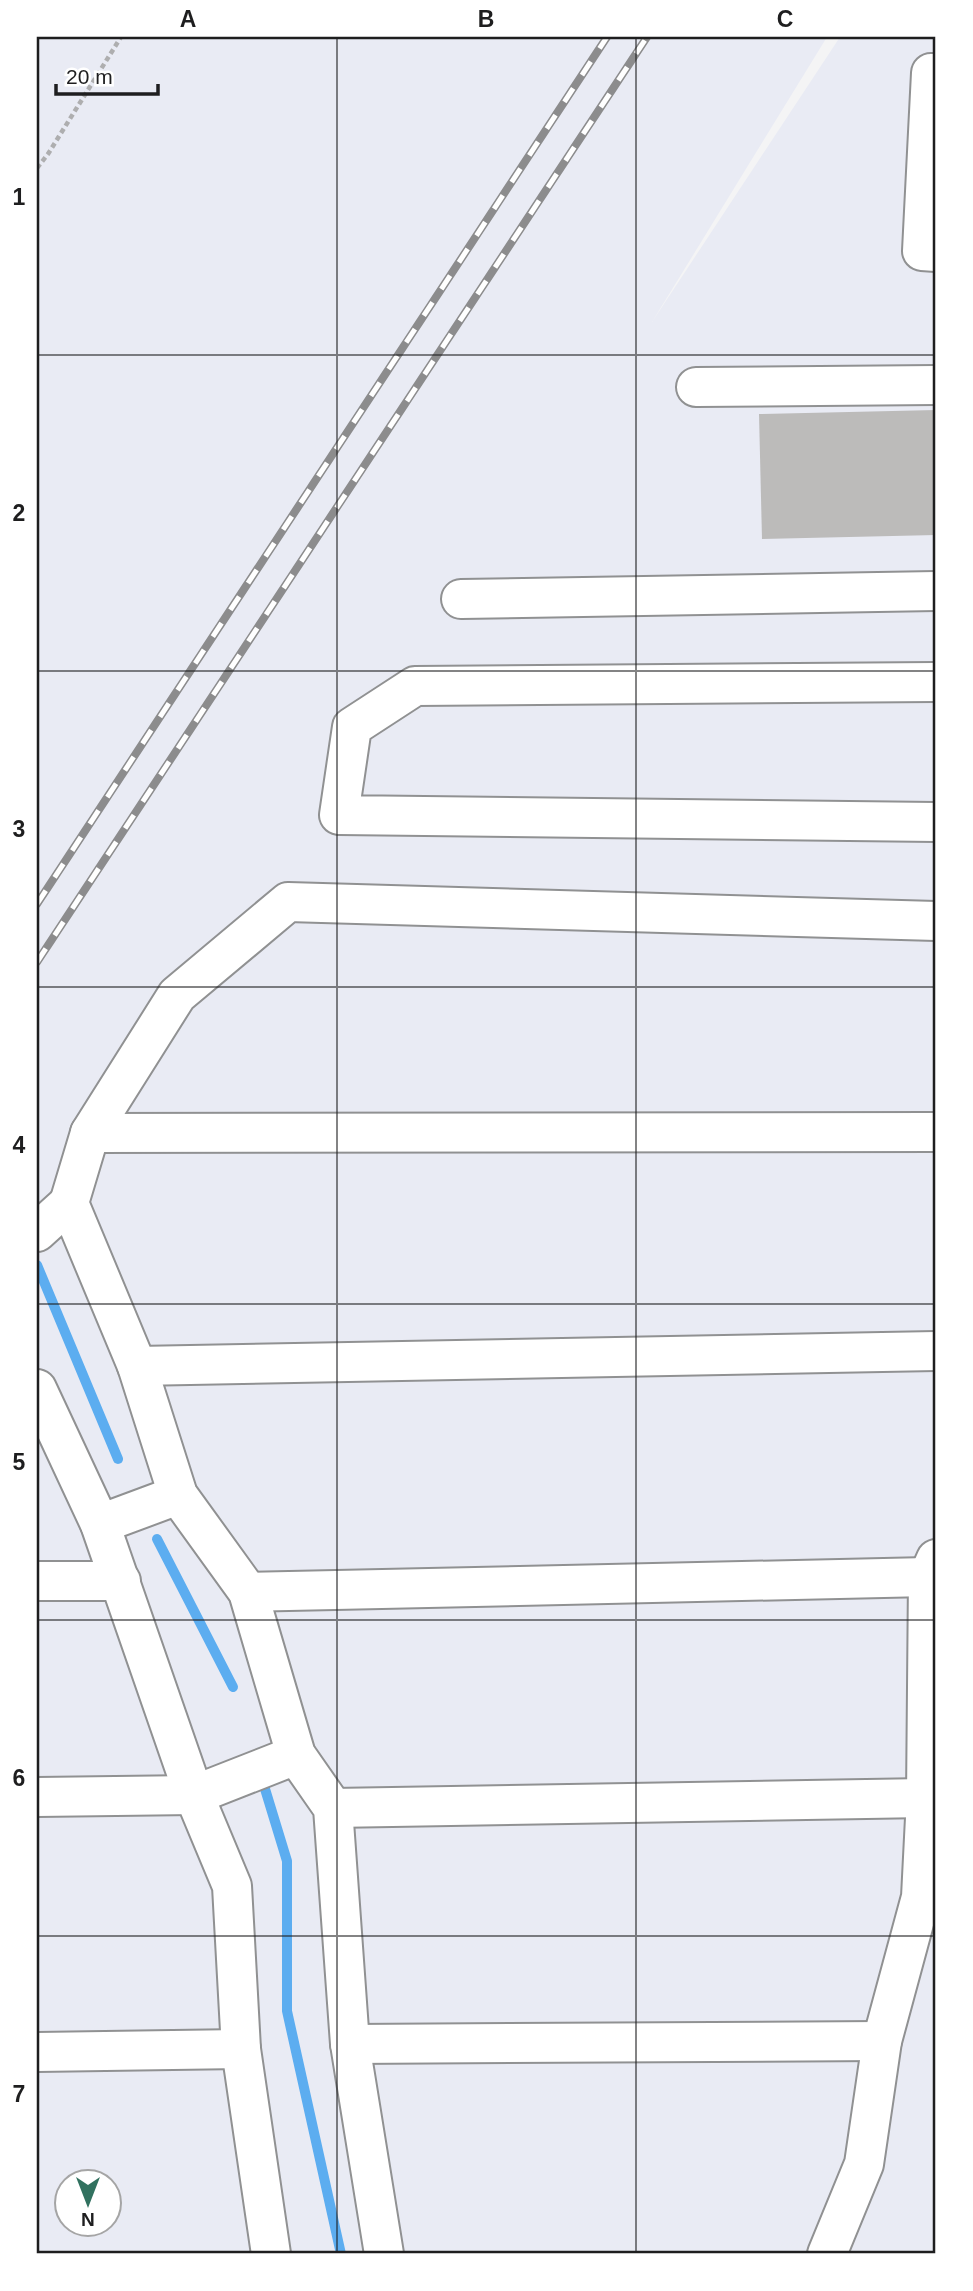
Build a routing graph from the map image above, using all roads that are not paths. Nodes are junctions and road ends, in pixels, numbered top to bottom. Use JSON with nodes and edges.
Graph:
{"nodes":[{"id":1,"x":934,"y":68,"type":"edge"},
{"id":2,"x":936,"y":253,"type":"edge"},
{"id":3,"x":936,"y":384,"type":"edge"},
{"id":4,"x":696,"y":387,"type":"dead end"},
{"id":5,"x":936,"y":591,"type":"edge"},
{"id":6,"x":461,"y":599,"type":"dead end"},
{"id":7,"x":936,"y":682,"type":"edge"},
{"id":8,"x":936,"y":822,"type":"edge"},
{"id":9,"x":936,"y":921,"type":"edge"},
{"id":10,"x":936,"y":1132,"type":"edge"},
{"id":11,"x":90,"y":1133,"type":"junction"},
{"id":12,"x":69,"y":1203,"type":"junction"},
{"id":13,"x":37,"y":1232,"type":"edge"},
{"id":14,"x":936,"y":1351,"type":"edge"},
{"id":15,"x":136,"y":1366,"type":"junction"},
{"id":16,"x":37,"y":1390,"type":"edge"},
{"id":17,"x":178,"y":1495,"type":"junction"},
{"id":18,"x":100,"y":1524,"type":"junction"},
{"id":19,"x":932,"y":1568,"type":"edge"},
{"id":20,"x":37,"y":1581,"type":"edge"},
{"id":21,"x":121,"y":1581,"type":"junction"},
{"id":22,"x":248,"y":1592,"type":"junction"},
{"id":23,"x":931,"y":1648,"type":"edge"},
{"id":24,"x":296,"y":1755,"type":"junction"},
{"id":25,"x":194,"y":1796,"type":"junction"},
{"id":26,"x":37,"y":1797,"type":"edge"},
{"id":27,"x":926,"y":1798,"type":"junction"},
{"id":28,"x":333,"y":1808,"type":"junction"},
{"id":29,"x":882,"y":2041,"type":"junction"},
{"id":30,"x":350,"y":2043,"type":"junction"},
{"id":31,"x":241,"y":2049,"type":"junction"},
{"id":32,"x":37,"y":2052,"type":"edge"},
{"id":33,"x":271,"y":2254,"type":"edge"},
{"id":34,"x":384,"y":2254,"type":"edge"},
{"id":35,"x":827,"y":2254,"type":"edge"}],
"edges":[{"from":1,"to":2,"type":"lane"},
{"from":3,"to":4,"type":"lane"},
{"from":5,"to":6,"type":"lane"},
{"from":7,"to":8,"type":"lane"},
{"from":9,"to":11,"type":"lane"},
{"from":10,"to":11,"type":"lane"},
{"from":11,"to":12,"type":"lane"},
{"from":12,"to":13,"type":"lane"},
{"from":12,"to":15,"type":"lane"},
{"from":14,"to":15,"type":"lane"},
{"from":15,"to":17,"type":"lane"},
{"from":16,"to":18,"type":"lane"},
{"from":17,"to":18,"type":"lane"},
{"from":17,"to":22,"type":"lane"},
{"from":18,"to":21,"type":"lane"},
{"from":19,"to":22,"type":"lane"},
{"from":19,"to":23,"type":"lane"},
{"from":20,"to":21,"type":"lane"},
{"from":21,"to":25,"type":"lane"},
{"from":22,"to":24,"type":"lane"},
{"from":23,"to":27,"type":"lane"},
{"from":24,"to":25,"type":"lane"},
{"from":24,"to":28,"type":"lane"},
{"from":25,"to":26,"type":"lane"},
{"from":25,"to":31,"type":"lane"},
{"from":27,"to":28,"type":"lane"},
{"from":27,"to":29,"type":"lane"},
{"from":28,"to":30,"type":"lane"},
{"from":29,"to":30,"type":"lane"},
{"from":29,"to":35,"type":"lane"},
{"from":30,"to":34,"type":"lane"},
{"from":31,"to":32,"type":"lane"},
{"from":31,"to":33,"type":"lane"}]}
